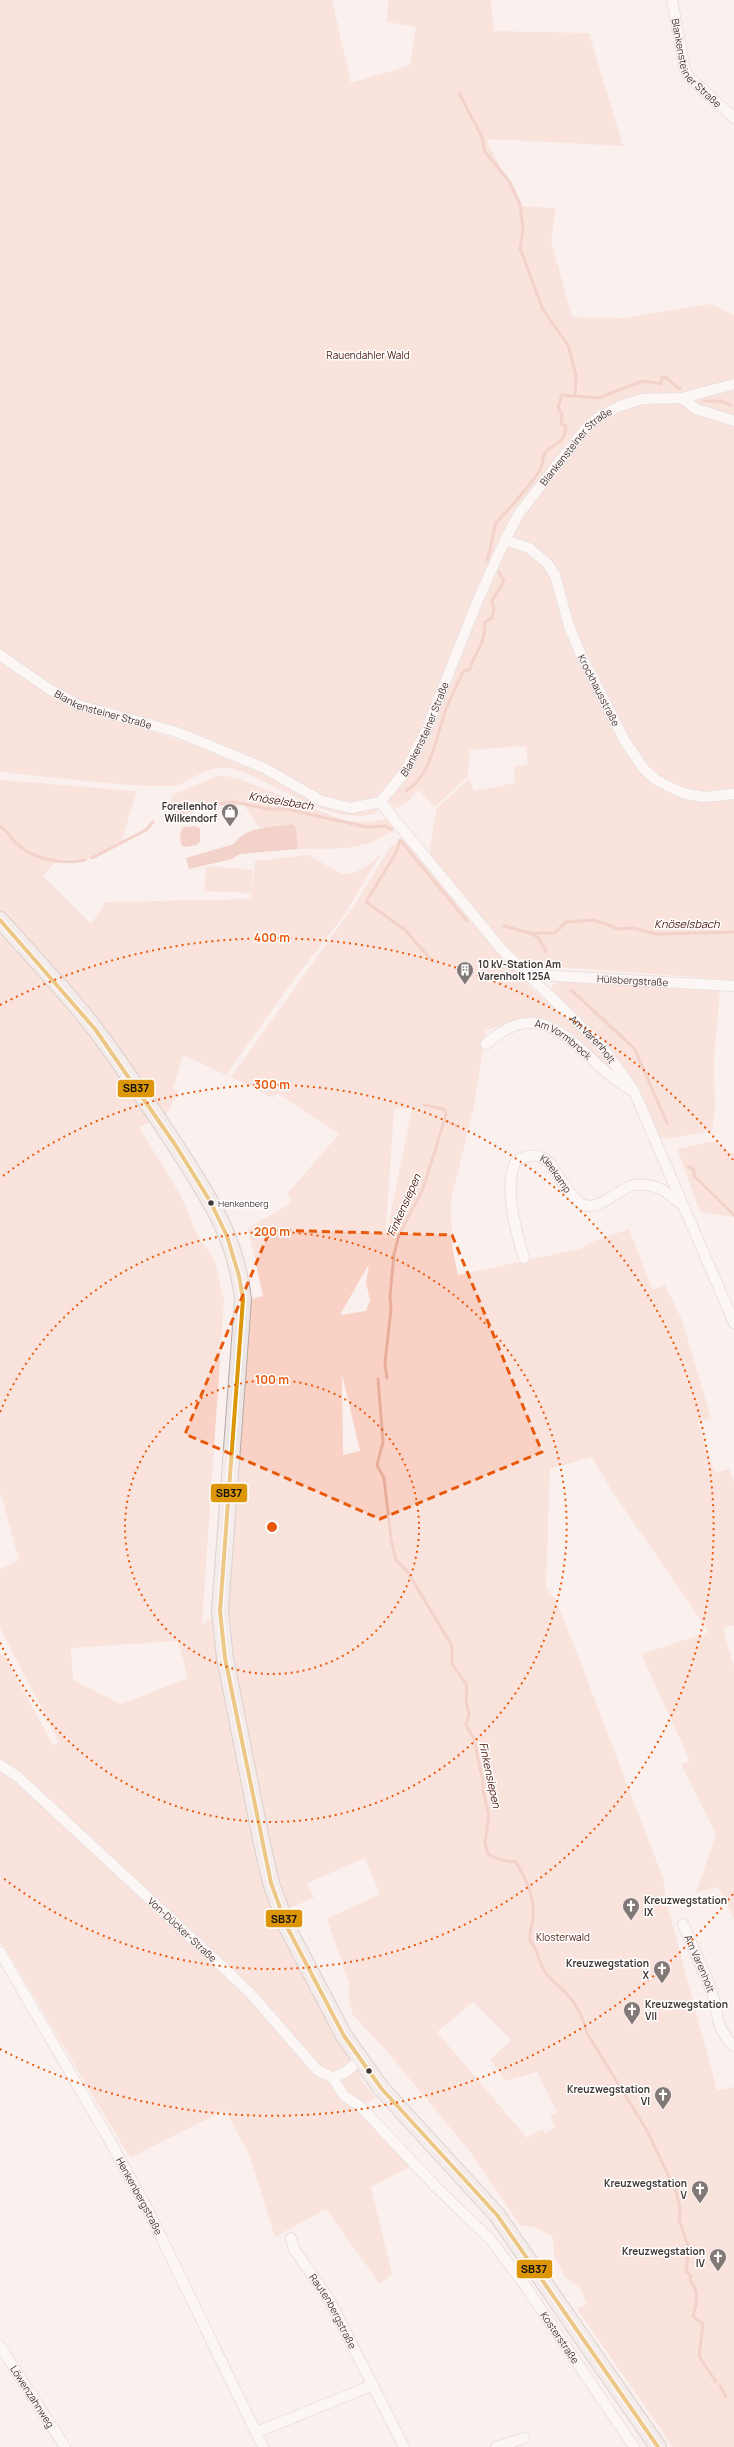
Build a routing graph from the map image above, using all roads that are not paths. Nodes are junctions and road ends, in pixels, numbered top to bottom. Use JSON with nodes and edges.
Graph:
{"nodes":[{"id":1,"x":672,"y":0,"type":"edge"},
{"id":2,"x":734,"y":118,"type":"edge"},
{"id":3,"x":734,"y":384,"type":"edge"},
{"id":4,"x":682,"y":398,"type":"junction"},
{"id":5,"x":734,"y":421,"type":"edge"},
{"id":6,"x":505,"y":540,"type":"junction"},
{"id":7,"x":0,"y":655,"type":"edge"},
{"id":8,"x":734,"y":794,"type":"edge"},
{"id":9,"x":380,"y":802,"type":"junction"},
{"id":10,"x":0,"y":920,"type":"edge"},
{"id":11,"x":0,"y":927,"type":"edge"},
{"id":12,"x":30,"y":955,"type":"junction"},
{"id":13,"x":530,"y":977,"type":"junction"},
{"id":14,"x":734,"y":986,"type":"edge"},
{"id":15,"x":486,"y":1044,"type":"dead end"},
{"id":16,"x":634,"y":1091,"type":"junction"},
{"id":17,"x":680,"y":1203,"type":"junction"},
{"id":18,"x":524,"y":1258,"type":"dead end"},
{"id":19,"x":734,"y":1323,"type":"edge"},
{"id":20,"x":0,"y":1765,"type":"edge"},
{"id":21,"x":683,"y":1924,"type":"dead end"},
{"id":22,"x":0,"y":1952,"type":"edge"},
{"id":23,"x":734,"y":2046,"type":"edge"},
{"id":24,"x":360,"y":2059,"type":"junction"},
{"id":25,"x":332,"y":2078,"type":"junction"},
{"id":26,"x":291,"y":2238,"type":"dead end"},
{"id":27,"x":0,"y":2346,"type":"edge"},
{"id":28,"x":373,"y":2385,"type":"junction"},
{"id":29,"x":257,"y":2432,"type":"junction"},
{"id":30,"x":524,"y":2438,"type":"dead end"},
{"id":31,"x":65,"y":2447,"type":"edge"},
{"id":32,"x":264,"y":2447,"type":"edge"},
{"id":33,"x":404,"y":2447,"type":"edge"},
{"id":34,"x":496,"y":2447,"type":"edge"},
{"id":35,"x":634,"y":2447,"type":"edge"},
{"id":36,"x":658,"y":2447,"type":"edge"}],
"edges":[{"from":1,"to":2,"type":"street","name":"Blankensteiner Straße"},
{"from":3,"to":4,"type":"street","name":"Blankensteiner Straße"},
{"from":4,"to":5,"type":"street"},
{"from":4,"to":6,"type":"street","name":"Blankensteiner Straße"},
{"from":6,"to":8,"type":"street","name":"Krockhausstraße"},
{"from":6,"to":9,"type":"street","name":"Blankensteiner Straße"},
{"from":7,"to":9,"type":"street","name":"Blankensteiner Straße"},
{"from":9,"to":13,"type":"street","name":"Am Varenholt"},
{"from":10,"to":12,"type":"main road","name":"Kosterstraße"},
{"from":11,"to":12,"type":"main road","name":"Kosterstraße"},
{"from":12,"to":24,"type":"main road","name":"Kosterstraße"},
{"from":13,"to":14,"type":"street","name":"Hülsbergstraße"},
{"from":13,"to":16,"type":"street","name":"Am Varenholt"},
{"from":15,"to":16,"type":"street","name":"Am Vormbrock"},
{"from":16,"to":17,"type":"street","name":"Am Varenholt"},
{"from":17,"to":18,"type":"street","name":"Kleekamp"},
{"from":17,"to":19,"type":"street","name":"Am Varenholt"},
{"from":20,"to":25,"type":"street","name":"Von-Dücker-Straße"},
{"from":21,"to":23,"type":"street","name":"Am Varenholt"},
{"from":22,"to":29,"type":"street","name":"Henkenbergstraße"},
{"from":24,"to":25,"type":"street"},
{"from":24,"to":36,"type":"main road","name":"Kosterstraße"},
{"from":25,"to":35,"type":"street","name":"Kosterstraße"},
{"from":26,"to":28,"type":"street","name":"Rautenbergstraße"},
{"from":27,"to":31,"type":"street","name":"Löwenzahnweg"},
{"from":28,"to":29,"type":"street"},
{"from":28,"to":33,"type":"street","name":"Rautenbergstraße"},
{"from":29,"to":32,"type":"street","name":"Henkenbergstraße"},
{"from":30,"to":34,"type":"street"}]}
